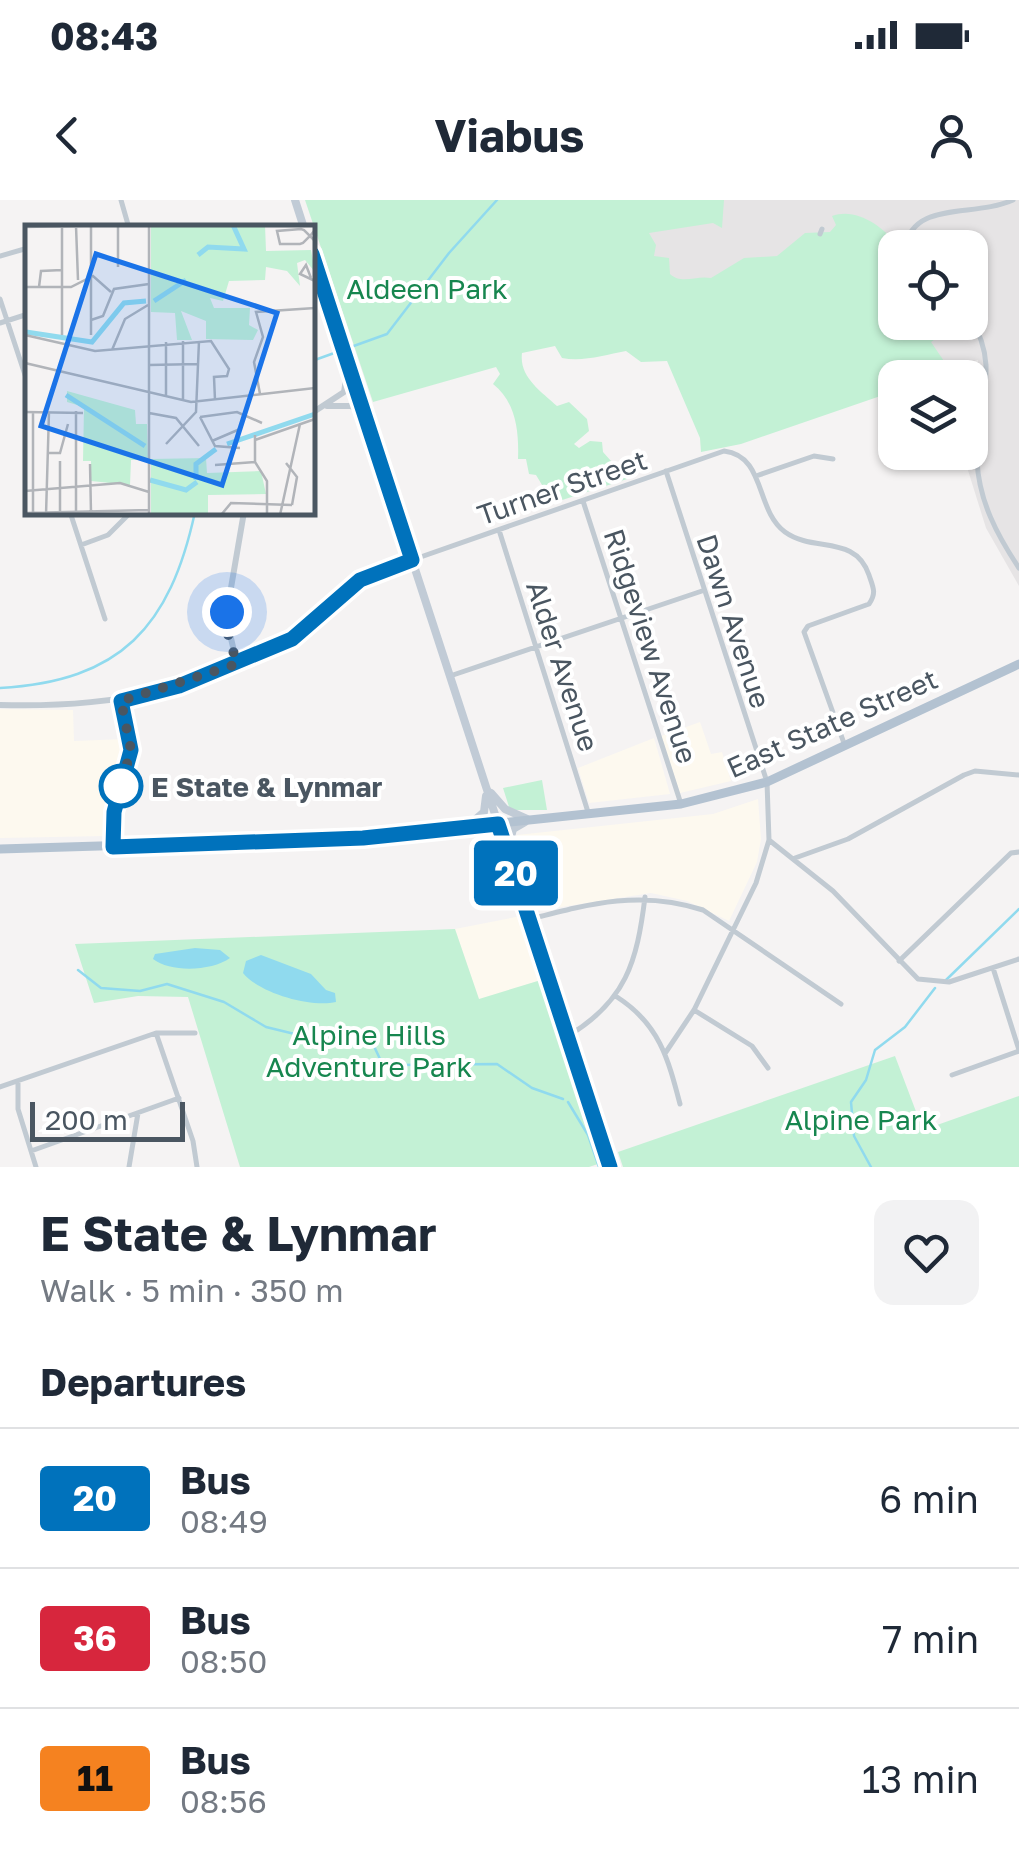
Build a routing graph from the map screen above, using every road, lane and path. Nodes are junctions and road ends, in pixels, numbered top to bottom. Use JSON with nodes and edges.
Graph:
{"nodes":[{"id":1,"x":120,"y":200,"type":"edge"},
{"id":2,"x":295,"y":200,"type":"edge"},
{"id":3,"x":1013,"y":200,"type":"edge"},
{"id":4,"x":944,"y":202,"type":"dead end"},
{"id":5,"x":935,"y":205,"type":"dead end"},
{"id":6,"x":128,"y":225,"type":"edge"},
{"id":7,"x":303,"y":225,"type":"edge"},
{"id":8,"x":910,"y":230,"type":"edge"},
{"id":9,"x":25,"y":249,"type":"edge"},
{"id":10,"x":0,"y":256,"type":"edge"},
{"id":11,"x":315,"y":271,"type":"edge"},
{"id":12,"x":0,"y":299,"type":"edge"},
{"id":13,"x":3,"y":321,"type":"edge"},
{"id":14,"x":983,"y":340,"type":"edge"},
{"id":15,"x":348,"y":360,"type":"junction"},
{"id":16,"x":25,"y":376,"type":"edge"},
{"id":17,"x":326,"y":406,"type":"junction"},
{"id":18,"x":315,"y":412,"type":"edge"},
{"id":19,"x":365,"y":414,"type":"junction"},
{"id":20,"x":834,"y":459,"type":"dead end"},
{"id":21,"x":666,"y":472,"type":"junction"},
{"id":22,"x":755,"y":476,"type":"junction"},
{"id":23,"x":582,"y":501,"type":"junction"},
{"id":24,"x":71,"y":515,"type":"edge"},
{"id":25,"x":128,"y":515,"type":"edge"},
{"id":26,"x":243,"y":515,"type":"edge"},
{"id":27,"x":498,"y":530,"type":"junction"},
{"id":28,"x":81,"y":545,"type":"junction"},
{"id":29,"x":412,"y":560,"type":"junction"},
{"id":30,"x":1019,"y":568,"type":"edge"},
{"id":31,"x":702,"y":591,"type":"junction"},
{"id":32,"x":621,"y":618,"type":"junction"},
{"id":33,"x":104,"y":620,"type":"dead end"},
{"id":34,"x":536,"y":648,"type":"junction"},
{"id":35,"x":237,"y":664,"type":"junction"},
{"id":36,"x":1019,"y":664,"type":"edge"},
{"id":37,"x":450,"y":676,"type":"junction"},
{"id":38,"x":121,"y":701,"type":"junction"},
{"id":39,"x":0,"y":705,"type":"edge"},
{"id":40,"x":845,"y":746,"type":"junction"},
{"id":41,"x":1019,"y":775,"type":"edge"},
{"id":42,"x":767,"y":782,"type":"junction"},
{"id":43,"x":487,"y":788,"type":"junction"},
{"id":44,"x":682,"y":804,"type":"junction"},
{"id":45,"x":589,"y":815,"type":"junction"},
{"id":46,"x":531,"y":820,"type":"junction"},
{"id":47,"x":498,"y":824,"type":"junction"},
{"id":48,"x":465,"y":827,"type":"junction"},
{"id":49,"x":768,"y":840,"type":"junction"},
{"id":50,"x":113,"y":847,"type":"junction"},
{"id":51,"x":0,"y":849,"type":"edge"},
{"id":52,"x":1019,"y":852,"type":"edge"},
{"id":53,"x":509,"y":854,"type":"junction"},
{"id":54,"x":795,"y":858,"type":"junction"},
{"id":55,"x":645,"y":896,"type":"junction"},
{"id":56,"x":532,"y":919,"type":"junction"},
{"id":57,"x":732,"y":930,"type":"junction"},
{"id":58,"x":1019,"y":960,"type":"edge"},
{"id":59,"x":899,"y":961,"type":"junction"},
{"id":60,"x":993,"y":968,"type":"junction"},
{"id":61,"x":618,"y":997,"type":"junction"},
{"id":62,"x":841,"y":1004,"type":"dead end"},
{"id":63,"x":694,"y":1010,"type":"junction"},
{"id":64,"x":156,"y":1033,"type":"junction"},
{"id":65,"x":196,"y":1033,"type":"dead end"},
{"id":66,"x":568,"y":1036,"type":"junction"},
{"id":67,"x":1019,"y":1050,"type":"edge"},
{"id":68,"x":666,"y":1052,"type":"junction"},
{"id":69,"x":768,"y":1068,"type":"dead end"},
{"id":70,"x":952,"y":1076,"type":"dead end"},
{"id":71,"x":18,"y":1080,"type":"junction"},
{"id":72,"x":0,"y":1087,"type":"edge"},
{"id":73,"x":180,"y":1098,"type":"junction"},
{"id":74,"x":680,"y":1104,"type":"dead end"},
{"id":75,"x":138,"y":1112,"type":"junction"},
{"id":76,"x":31,"y":1151,"type":"junction"},
{"id":77,"x":36,"y":1167,"type":"edge"},
{"id":78,"x":128,"y":1167,"type":"edge"},
{"id":79,"x":197,"y":1167,"type":"edge"},
{"id":80,"x":610,"y":1167,"type":"edge"}],
"edges":[{"from":1,"to":6,"type":"street"},
{"from":2,"to":7,"type":"main road"},
{"from":3,"to":4,"type":"street"},
{"from":5,"to":8,"type":"street"},
{"from":9,"to":10,"type":"street"},
{"from":11,"to":15,"type":"main road"},
{"from":12,"to":13,"type":"street"},
{"from":13,"to":16,"type":"street"},
{"from":14,"to":30,"type":"street"},
{"from":15,"to":17,"type":"street"},
{"from":15,"to":19,"type":"main road"},
{"from":17,"to":18,"type":"street"},
{"from":17,"to":19,"type":"street"},
{"from":19,"to":29,"type":"main road"},
{"from":20,"to":22,"type":"street"},
{"from":21,"to":22,"type":"street","name":"Turner Street"},
{"from":21,"to":23,"type":"street","name":"Turner Street"},
{"from":21,"to":31,"type":"street","name":"Dawn Avenue"},
{"from":22,"to":40,"type":"street"},
{"from":23,"to":27,"type":"street","name":"Turner Street"},
{"from":23,"to":32,"type":"street","name":"Ridgeview Avenue"},
{"from":24,"to":28,"type":"street"},
{"from":25,"to":28,"type":"street"},
{"from":26,"to":35,"type":"street"},
{"from":27,"to":29,"type":"street","name":"Turner Street"},
{"from":27,"to":34,"type":"street","name":"Alder Avenue"},
{"from":28,"to":33,"type":"street"},
{"from":29,"to":35,"type":"street"},
{"from":29,"to":37,"type":"main road"},
{"from":31,"to":32,"type":"street"},
{"from":31,"to":42,"type":"street","name":"Dawn Avenue"},
{"from":32,"to":34,"type":"street"},
{"from":32,"to":44,"type":"street","name":"Ridgeview Avenue"},
{"from":34,"to":37,"type":"street"},
{"from":34,"to":45,"type":"street","name":"Alder Avenue"},
{"from":35,"to":38,"type":"street"},
{"from":36,"to":40,"type":"main road","name":"East State Street"},
{"from":37,"to":43,"type":"main road"},
{"from":38,"to":39,"type":"street"},
{"from":38,"to":50,"type":"street"},
{"from":40,"to":42,"type":"main road","name":"East State Street"},
{"from":41,"to":54,"type":"street"},
{"from":42,"to":44,"type":"main road","name":"East State Street"},
{"from":42,"to":49,"type":"street","name":"Dawn Avenue"},
{"from":43,"to":46,"type":"main road"},
{"from":43,"to":47,"type":"main road"},
{"from":43,"to":48,"type":"main road"},
{"from":44,"to":45,"type":"main road","name":"East State Street"},
{"from":45,"to":46,"type":"main road","name":"East State Street"},
{"from":46,"to":47,"type":"main road","name":"East State Street"},
{"from":46,"to":53,"type":"main road"},
{"from":47,"to":48,"type":"main road","name":"East State Street"},
{"from":47,"to":53,"type":"main road"},
{"from":48,"to":50,"type":"main road","name":"East State Street"},
{"from":48,"to":53,"type":"main road"},
{"from":49,"to":54,"type":"street"},
{"from":49,"to":57,"type":"street","name":"Dawn Avenue"},
{"from":50,"to":51,"type":"main road","name":"East State Street"},
{"from":52,"to":59,"type":"street"},
{"from":53,"to":56,"type":"main road"},
{"from":54,"to":59,"type":"street"},
{"from":55,"to":56,"type":"street"},
{"from":55,"to":57,"type":"street"},
{"from":55,"to":61,"type":"street"},
{"from":56,"to":66,"type":"main road"},
{"from":57,"to":62,"type":"street"},
{"from":57,"to":63,"type":"street","name":"Dawn Avenue"},
{"from":58,"to":60,"type":"street"},
{"from":59,"to":60,"type":"street"},
{"from":60,"to":67,"type":"street"},
{"from":61,"to":66,"type":"street"},
{"from":61,"to":68,"type":"street"},
{"from":63,"to":68,"type":"street","name":"Dawn Avenue"},
{"from":63,"to":69,"type":"street"},
{"from":64,"to":65,"type":"street"},
{"from":64,"to":71,"type":"street"},
{"from":64,"to":73,"type":"street"},
{"from":66,"to":80,"type":"main road"},
{"from":67,"to":70,"type":"street"},
{"from":68,"to":74,"type":"street"},
{"from":71,"to":72,"type":"street"},
{"from":71,"to":76,"type":"street"},
{"from":73,"to":75,"type":"street"},
{"from":73,"to":79,"type":"street"},
{"from":75,"to":76,"type":"street"},
{"from":75,"to":78,"type":"street"},
{"from":76,"to":77,"type":"street"}]}
